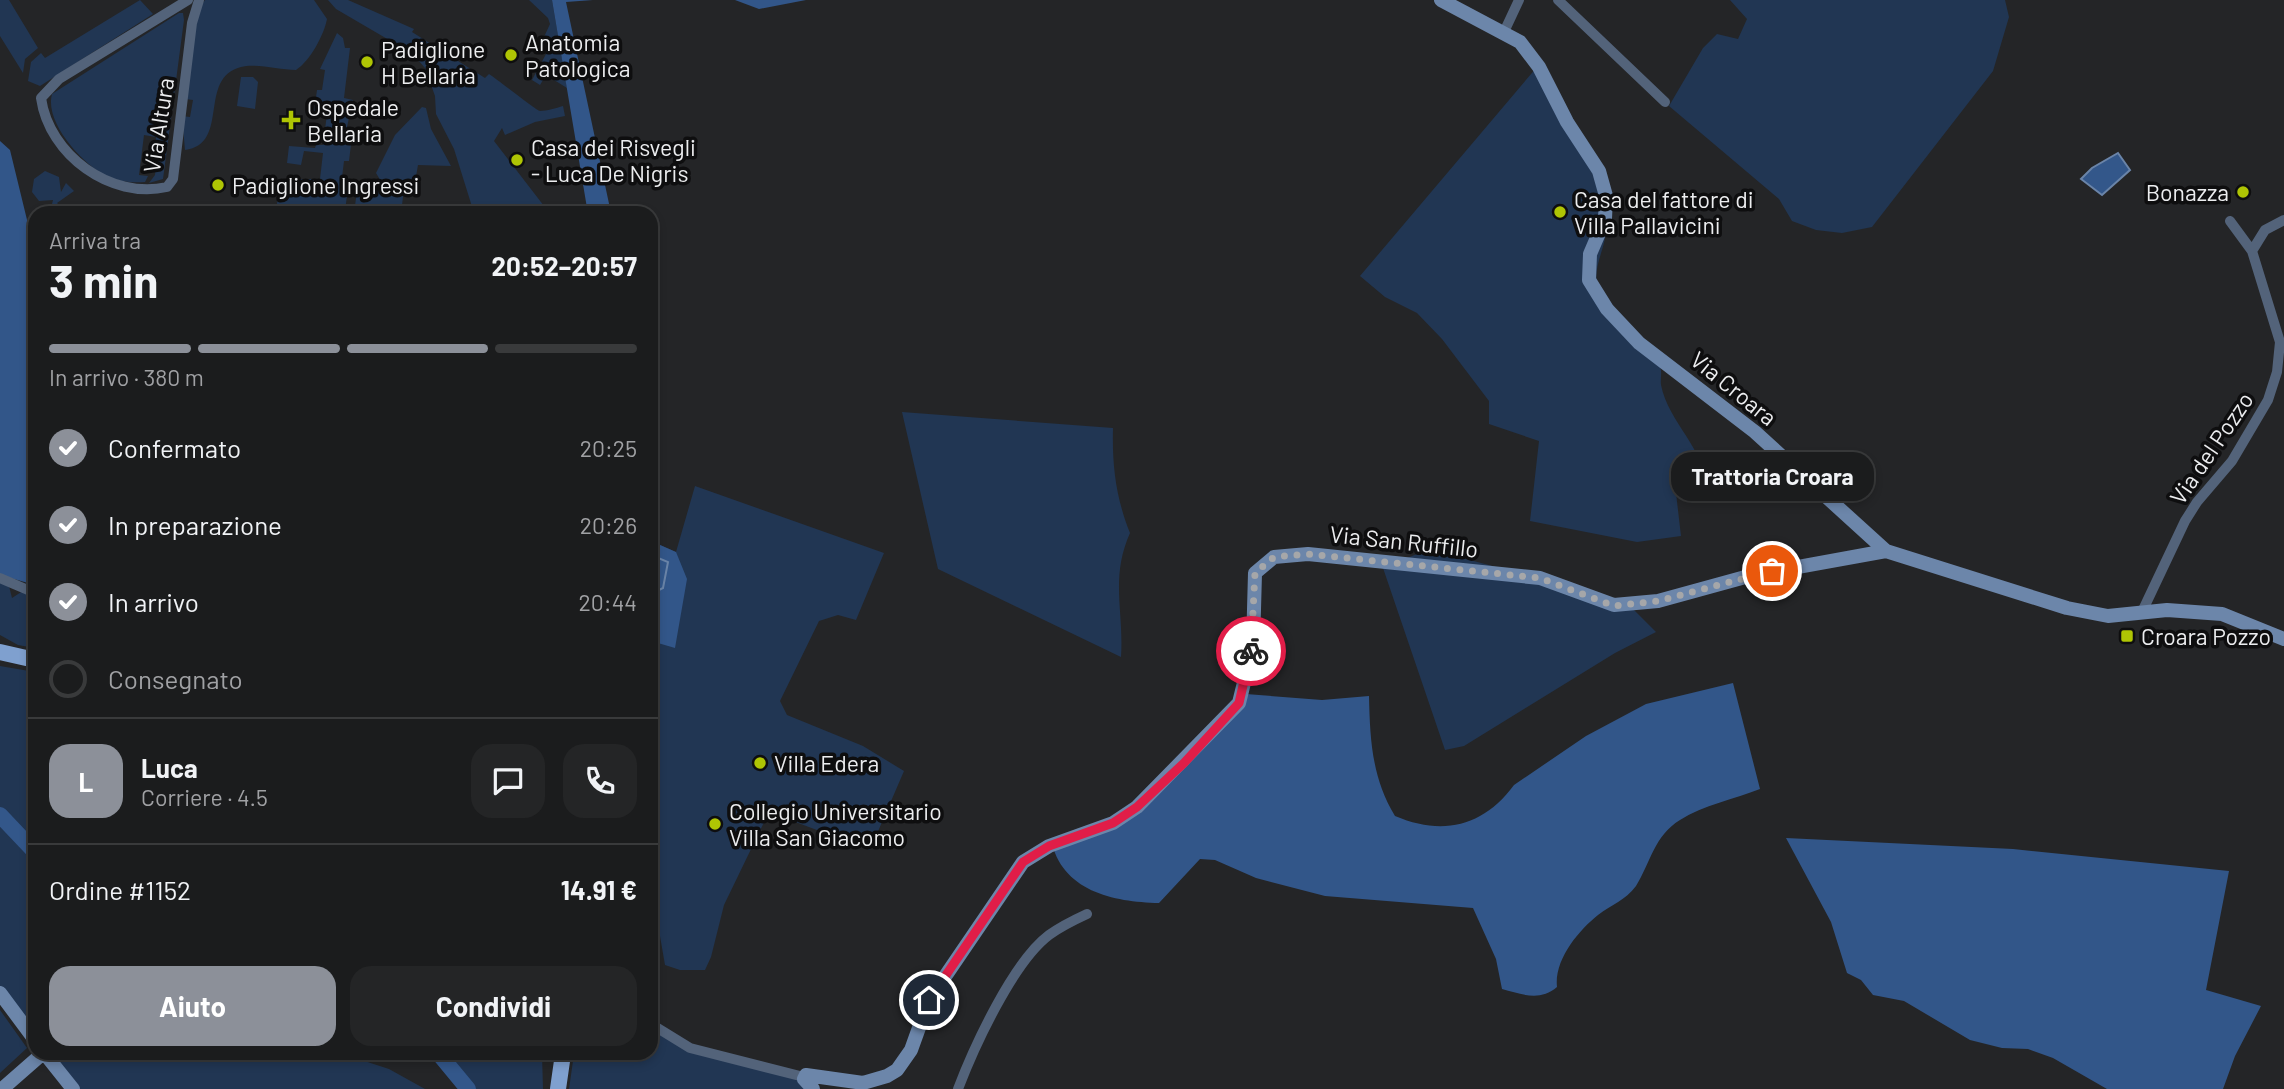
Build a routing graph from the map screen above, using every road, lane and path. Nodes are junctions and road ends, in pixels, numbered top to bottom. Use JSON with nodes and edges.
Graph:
{"nodes":[{"id":1,"x":199,"y":0,"type":"edge"},
{"id":2,"x":1441,"y":0,"type":"edge"},
{"id":3,"x":1519,"y":0,"type":"edge"},
{"id":4,"x":1558,"y":0,"type":"edge"},
{"id":5,"x":183,"y":3,"type":"edge"},
{"id":6,"x":192,"y":23,"type":"junction"},
{"id":7,"x":1504,"y":32,"type":"junction"},
{"id":8,"x":1665,"y":102,"type":"dead end"},
{"id":9,"x":2284,"y":220,"type":"edge"},
{"id":10,"x":2230,"y":221,"type":"dead end"},
{"id":11,"x":2252,"y":251,"type":"junction"},
{"id":12,"x":1886,"y":551,"type":"junction"},
{"id":13,"x":0,"y":578,"type":"edge"},
{"id":14,"x":28,"y":590,"type":"edge"},
{"id":15,"x":2141,"y":614,"type":"junction"},
{"id":16,"x":2284,"y":639,"type":"edge"},
{"id":17,"x":0,"y":652,"type":"edge"},
{"id":18,"x":28,"y":658,"type":"edge"},
{"id":19,"x":1087,"y":914,"type":"dead end"},
{"id":20,"x":0,"y":993,"type":"edge"},
{"id":21,"x":658,"y":1028,"type":"edge"},
{"id":22,"x":28,"y":1031,"type":"edge"},
{"id":23,"x":36,"y":1060,"type":"edge"},
{"id":24,"x":48,"y":1060,"type":"edge"},
{"id":25,"x":563,"y":1060,"type":"edge"},
{"id":26,"x":804,"y":1077,"type":"junction"},
{"id":27,"x":2,"y":1089,"type":"edge"},
{"id":28,"x":73,"y":1089,"type":"edge"},
{"id":29,"x":558,"y":1089,"type":"edge"},
{"id":30,"x":813,"y":1089,"type":"edge"},
{"id":31,"x":958,"y":1089,"type":"edge"}],
"edges":[{"from":1,"to":6,"type":"street","name":"Via Altura"},
{"from":2,"to":7,"type":"street","name":"Via Croara"},
{"from":3,"to":7,"type":"street"},
{"from":4,"to":8,"type":"street"},
{"from":5,"to":6,"type":"street","name":"Via Altura"},
{"from":5,"to":6,"type":"street","name":"Via Altura"},
{"from":7,"to":12,"type":"street","name":"Via Croara"},
{"from":9,"to":11,"type":"street"},
{"from":10,"to":11,"type":"street","name":"Via del Pozzo"},
{"from":11,"to":15,"type":"street","name":"Via del Pozzo"},
{"from":12,"to":15,"type":"street","name":"Via Croara"},
{"from":12,"to":26,"type":"street","name":"Via San Ruffillo"},
{"from":13,"to":14,"type":"street"},
{"from":15,"to":16,"type":"street","name":"Via Croara"},
{"from":17,"to":18,"type":"main road"},
{"from":19,"to":31,"type":"street"},
{"from":20,"to":22,"type":"street"},
{"from":21,"to":26,"type":"street"},
{"from":23,"to":27,"type":"street"},
{"from":24,"to":28,"type":"street"},
{"from":25,"to":29,"type":"main road"},
{"from":26,"to":30,"type":"street"}]}
